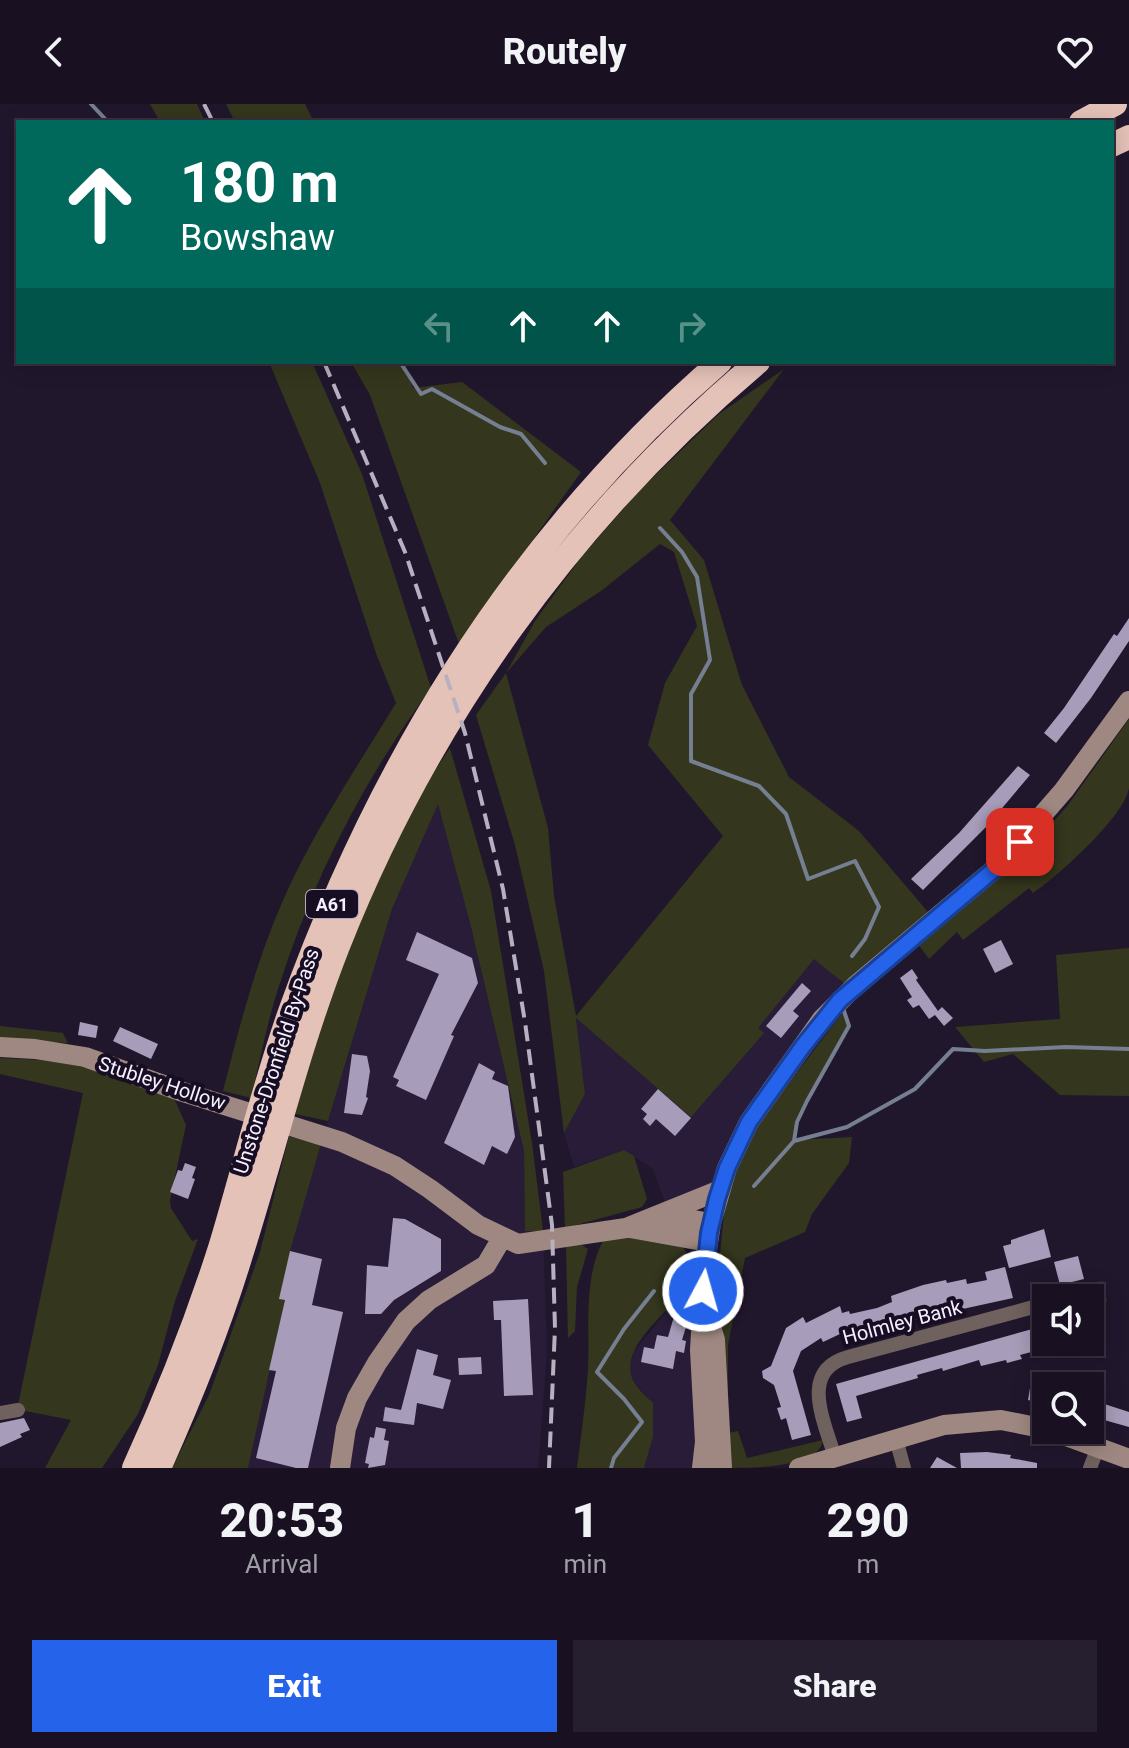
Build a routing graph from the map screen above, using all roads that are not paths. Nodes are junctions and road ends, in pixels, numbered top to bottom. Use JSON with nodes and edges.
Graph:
{"nodes":[{"id":1,"x":1115,"y":104,"type":"edge"},
{"id":2,"x":1085,"y":120,"type":"edge"},
{"id":3,"x":718,"y":364,"type":"edge"},
{"id":4,"x":756,"y":364,"type":"edge"},
{"id":5,"x":1129,"y":701,"type":"edge"},
{"id":6,"x":430,"y":729,"type":"junction"},
{"id":7,"x":0,"y":1047,"type":"edge"},
{"id":8,"x":263,"y":1140,"type":"junction"},
{"id":9,"x":720,"y":1190,"type":"junction"},
{"id":10,"x":655,"y":1217,"type":"junction"},
{"id":11,"x":626,"y":1228,"type":"junction"},
{"id":12,"x":710,"y":1233,"type":"junction"},
{"id":13,"x":502,"y":1238,"type":"junction"},
{"id":14,"x":703,"y":1307,"type":"junction"},
{"id":15,"x":1032,"y":1307,"type":"edge"},
{"id":16,"x":18,"y":1410,"type":"dead end"},
{"id":17,"x":0,"y":1413,"type":"edge"},
{"id":18,"x":1032,"y":1426,"type":"edge"},
{"id":19,"x":896,"y":1439,"type":"junction"},
{"id":20,"x":1090,"y":1444,"type":"edge"},
{"id":21,"x":1098,"y":1447,"type":"junction"},
{"id":22,"x":835,"y":1458,"type":"junction"},
{"id":23,"x":1129,"y":1459,"type":"edge"},
{"id":24,"x":134,"y":1468,"type":"edge"},
{"id":25,"x":159,"y":1468,"type":"edge"},
{"id":26,"x":340,"y":1468,"type":"edge"},
{"id":27,"x":702,"y":1468,"type":"edge"},
{"id":28,"x":722,"y":1468,"type":"edge"},
{"id":29,"x":799,"y":1468,"type":"edge"},
{"id":30,"x":904,"y":1468,"type":"edge"},
{"id":31,"x":1090,"y":1468,"type":"edge"}],
"edges":[{"from":1,"to":2,"type":"highway"},
{"from":3,"to":6,"type":"highway","name":"Unstone-Dronfield By-Pass","number":"A61"},
{"from":4,"to":6,"type":"highway","name":"Unstone-Dronfield By-Pass","number":"A61"},
{"from":5,"to":9,"type":"main road"},
{"from":6,"to":8,"type":"highway","name":"Unstone-Dronfield By-Pass","number":"A61"},
{"from":7,"to":13,"type":"main road","name":"Stubley Hollow"},
{"from":8,"to":24,"type":"highway","name":"Unstone-Dronfield By-Pass","number":"A61"},
{"from":8,"to":25,"type":"highway","name":"Unstone-Dronfield By-Pass","number":"A61"},
{"from":9,"to":10,"type":"main road","name":"Stubley Hollow"},
{"from":9,"to":12,"type":"main road"},
{"from":10,"to":11,"type":"main road","name":"Stubley Hollow"},
{"from":10,"to":12,"type":"main road","name":"Stubley Hollow"},
{"from":11,"to":12,"type":"main road","name":"Stubley Hollow"},
{"from":11,"to":13,"type":"main road","name":"Stubley Hollow"},
{"from":12,"to":14,"type":"main road"},
{"from":13,"to":26,"type":"main road"},
{"from":14,"to":27,"type":"main road"},
{"from":14,"to":28,"type":"main road"},
{"from":15,"to":22,"type":"street","name":"Holmley Bank"},
{"from":16,"to":17,"type":"street"},
{"from":18,"to":19,"type":"main road"},
{"from":19,"to":22,"type":"main road"},
{"from":19,"to":30,"type":"street"},
{"from":20,"to":21,"type":"main road"},
{"from":21,"to":23,"type":"main road"},
{"from":21,"to":31,"type":"street"},
{"from":22,"to":29,"type":"main road"}]}
